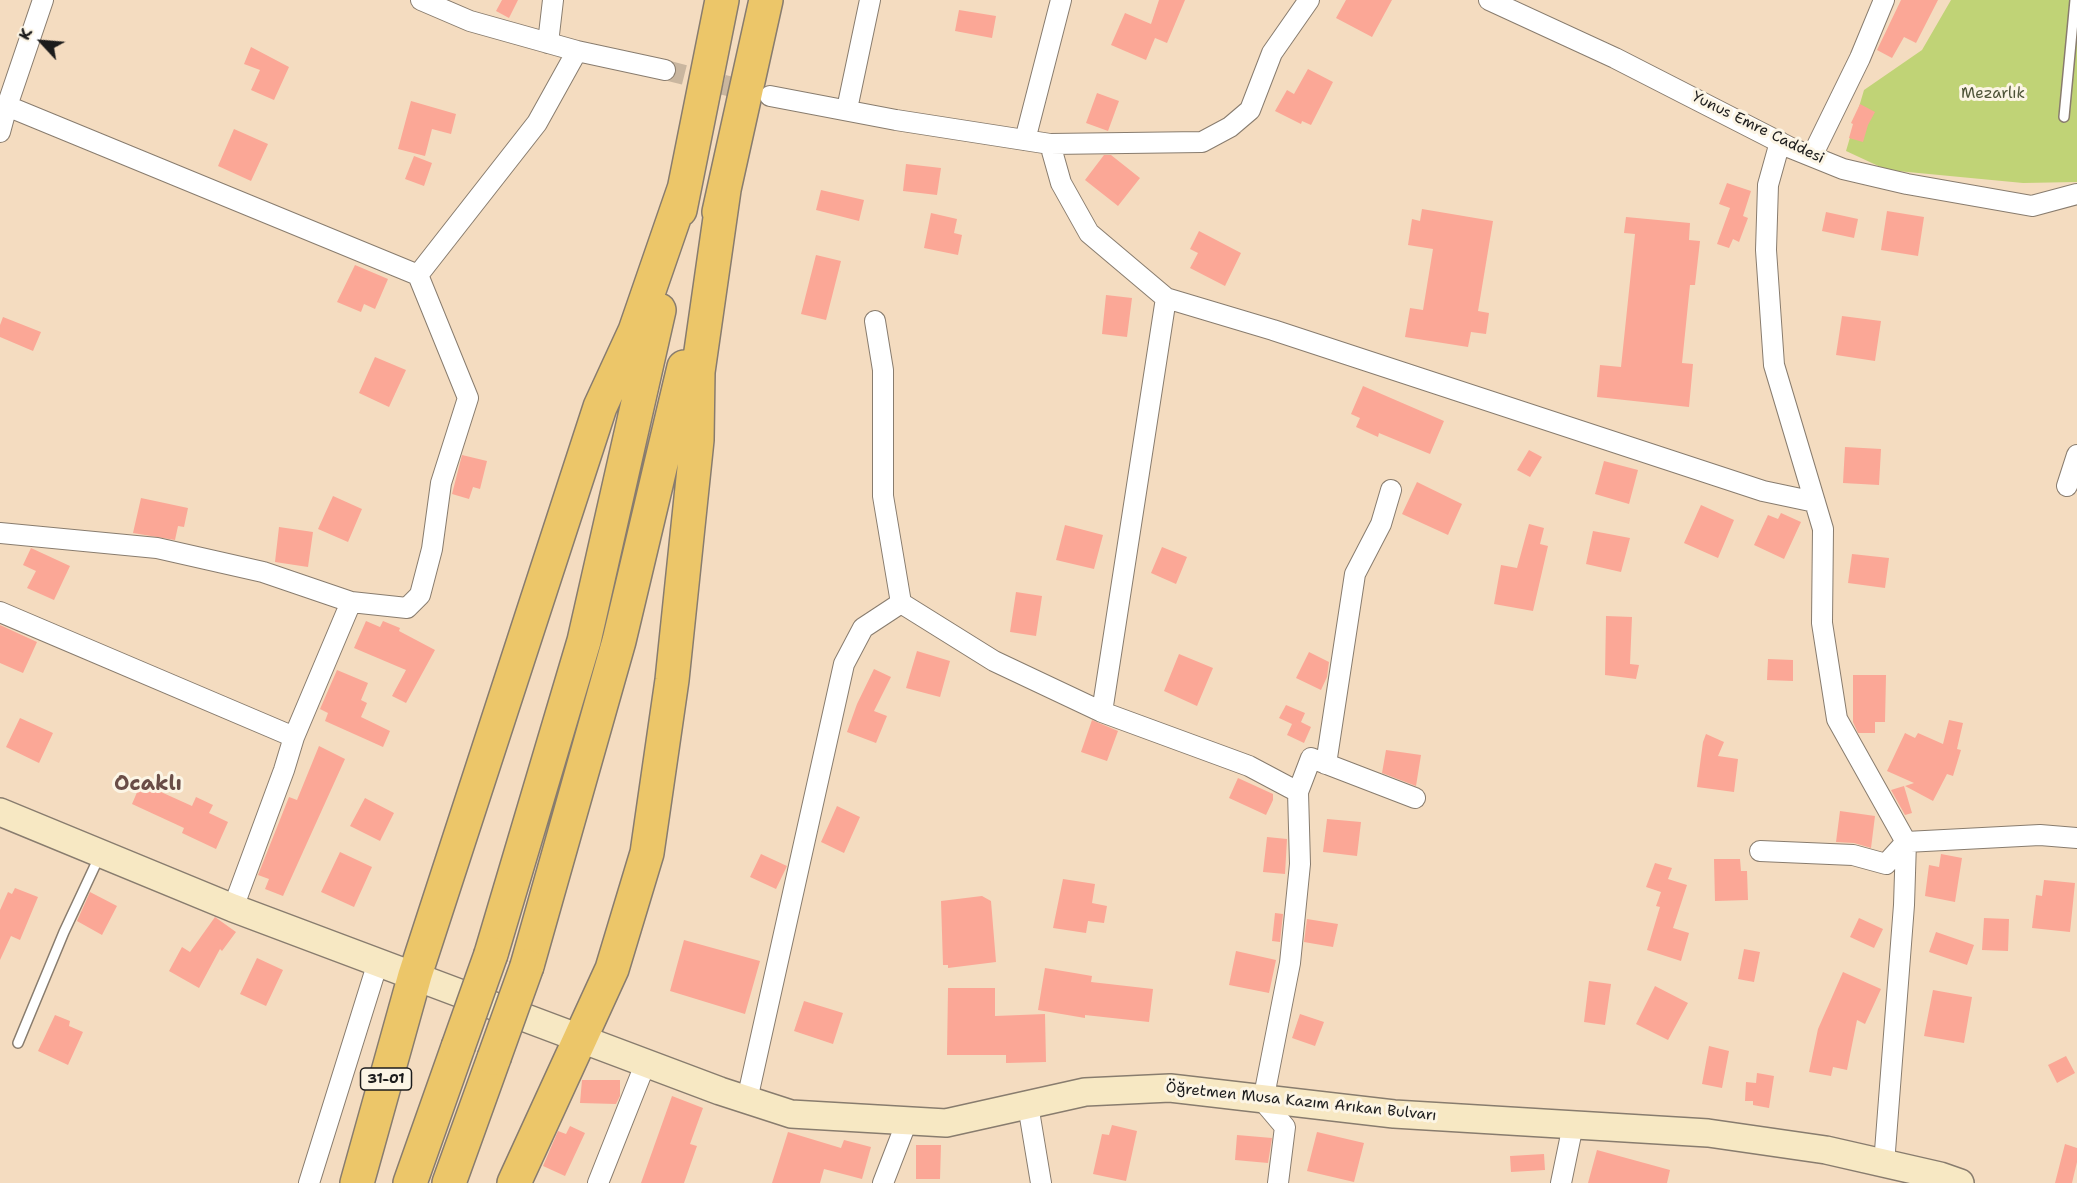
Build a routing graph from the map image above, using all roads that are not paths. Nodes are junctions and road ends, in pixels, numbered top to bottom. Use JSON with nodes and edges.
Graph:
{"nodes":[{"id":1,"x":43,"y":0,"type":"edge"},
{"id":2,"x":421,"y":0,"type":"edge"},
{"id":3,"x":553,"y":0,"type":"edge"},
{"id":4,"x":722,"y":0,"type":"edge"},
{"id":5,"x":766,"y":0,"type":"edge"},
{"id":6,"x":870,"y":0,"type":"edge"},
{"id":7,"x":1061,"y":0,"type":"edge"},
{"id":8,"x":1309,"y":0,"type":"edge"},
{"id":9,"x":1489,"y":0,"type":"edge"},
{"id":10,"x":1884,"y":0,"type":"edge"},
{"id":11,"x":2076,"y":0,"type":"edge"},
{"id":12,"x":548,"y":43,"type":"junction"},
{"id":13,"x":577,"y":51,"type":"junction"},
{"id":14,"x":665,"y":70,"type":"tunnel mouth"},
{"id":15,"x":770,"y":96,"type":"tunnel mouth"},
{"id":16,"x":6,"y":106,"type":"junction"},
{"id":17,"x":847,"y":110,"type":"junction"},
{"id":18,"x":2064,"y":117,"type":"dead end"},
{"id":19,"x":0,"y":132,"type":"edge"},
{"id":20,"x":1025,"y":140,"type":"junction"},
{"id":21,"x":1780,"y":142,"type":"junction"},
{"id":22,"x":1050,"y":144,"type":"junction"},
{"id":23,"x":1812,"y":156,"type":"junction"},
{"id":24,"x":684,"y":189,"type":"junction"},
{"id":25,"x":724,"y":190,"type":"junction"},
{"id":26,"x":2077,"y":194,"type":"edge"},
{"id":27,"x":418,"y":275,"type":"junction"},
{"id":28,"x":1166,"y":298,"type":"junction"},
{"id":29,"x":875,"y":321,"type":"dead end"},
{"id":30,"x":2077,"y":455,"type":"edge"},
{"id":31,"x":2067,"y":486,"type":"dead end"},
{"id":32,"x":1391,"y":490,"type":"dead end"},
{"id":33,"x":1815,"y":502,"type":"junction"},
{"id":34,"x":0,"y":533,"type":"edge"},
{"id":35,"x":351,"y":602,"type":"junction"},
{"id":36,"x":901,"y":603,"type":"junction"},
{"id":37,"x":0,"y":612,"type":"edge"},
{"id":38,"x":1102,"y":712,"type":"junction"},
{"id":39,"x":294,"y":737,"type":"junction"},
{"id":40,"x":1326,"y":764,"type":"junction"},
{"id":41,"x":1298,"y":792,"type":"junction"},
{"id":42,"x":1415,"y":798,"type":"dead end"},
{"id":43,"x":0,"y":812,"type":"edge"},
{"id":44,"x":2077,"y":838,"type":"edge"},
{"id":45,"x":1906,"y":842,"type":"junction"},
{"id":46,"x":1760,"y":852,"type":"dead end"},
{"id":47,"x":100,"y":854,"type":"junction"},
{"id":48,"x":233,"y":908,"type":"junction"},
{"id":49,"x":378,"y":962,"type":"junction"},
{"id":50,"x":415,"y":975,"type":"junction"},
{"id":51,"x":582,"y":1038,"type":"junction"},
{"id":52,"x":18,"y":1043,"type":"dead end"},
{"id":53,"x":646,"y":1062,"type":"junction"},
{"id":54,"x":1263,"y":1098,"type":"junction"},
{"id":55,"x":747,"y":1100,"type":"junction"},
{"id":56,"x":1028,"y":1105,"type":"junction"},
{"id":57,"x":907,"y":1121,"type":"junction"},
{"id":58,"x":1573,"y":1125,"type":"junction"},
{"id":59,"x":1884,"y":1164,"type":"junction"},
{"id":60,"x":309,"y":1183,"type":"edge"},
{"id":61,"x":357,"y":1183,"type":"edge"},
{"id":62,"x":410,"y":1183,"type":"edge"},
{"id":63,"x":449,"y":1183,"type":"edge"},
{"id":64,"x":514,"y":1183,"type":"edge"},
{"id":65,"x":598,"y":1183,"type":"edge"},
{"id":66,"x":883,"y":1183,"type":"edge"},
{"id":67,"x":1041,"y":1183,"type":"edge"},
{"id":68,"x":1278,"y":1183,"type":"edge"},
{"id":69,"x":1561,"y":1183,"type":"edge"},
{"id":70,"x":1960,"y":1183,"type":"edge"}],
"edges":[{"from":1,"to":16,"type":"street"},
{"from":2,"to":12,"type":"street"},
{"from":3,"to":12,"type":"street"},
{"from":4,"to":24,"type":"highway"},
{"from":5,"to":25,"type":"highway"},
{"from":6,"to":17,"type":"street"},
{"from":7,"to":20,"type":"street"},
{"from":8,"to":22,"type":"street"},
{"from":9,"to":21,"type":"street","name":"Yunus Emre Caddesi"},
{"from":10,"to":23,"type":"street"},
{"from":11,"to":18,"type":"lane"},
{"from":12,"to":13,"type":"street"},
{"from":13,"to":14,"type":"street"},
{"from":13,"to":27,"type":"street"},
{"from":15,"to":17,"type":"street"},
{"from":16,"to":19,"type":"street"},
{"from":16,"to":27,"type":"street"},
{"from":17,"to":20,"type":"street"},
{"from":20,"to":22,"type":"street"},
{"from":21,"to":23,"type":"street","name":"Yunus Emre Caddesi"},
{"from":21,"to":33,"type":"street"},
{"from":22,"to":28,"type":"street"},
{"from":23,"to":26,"type":"street","name":"Yunus Emre Caddesi"},
{"from":24,"to":50,"type":"highway"},
{"from":24,"to":62,"type":"highway","bridge":true},
{"from":25,"to":51,"type":"highway"},
{"from":25,"to":63,"type":"highway","bridge":true},
{"from":27,"to":35,"type":"street"},
{"from":28,"to":33,"type":"street"},
{"from":28,"to":38,"type":"street"},
{"from":29,"to":36,"type":"street"},
{"from":30,"to":31,"type":"street"},
{"from":32,"to":40,"type":"street"},
{"from":33,"to":45,"type":"street"},
{"from":34,"to":35,"type":"street"},
{"from":35,"to":39,"type":"street"},
{"from":36,"to":38,"type":"street"},
{"from":36,"to":55,"type":"street"},
{"from":37,"to":39,"type":"street"},
{"from":38,"to":41,"type":"street"},
{"from":39,"to":48,"type":"street"},
{"from":40,"to":41,"type":"street"},
{"from":40,"to":42,"type":"street"},
{"from":41,"to":54,"type":"street"},
{"from":43,"to":47,"type":"street","name":"Öğretmen Musa Kazım Arıkan Bulvarı"},
{"from":44,"to":45,"type":"street"},
{"from":45,"to":46,"type":"street"},
{"from":45,"to":59,"type":"street"},
{"from":47,"to":48,"type":"street","name":"Öğretmen Musa Kazım Arıkan Bulvarı"},
{"from":47,"to":52,"type":"lane"},
{"from":48,"to":49,"type":"street","name":"Öğretmen Musa Kazım Arıkan Bulvarı"},
{"from":49,"to":50,"type":"street","name":"Öğretmen Musa Kazım Arıkan Bulvarı"},
{"from":49,"to":60,"type":"street"},
{"from":50,"to":51,"type":"street","name":"Öğretmen Musa Kazım Arıkan Bulvarı"},
{"from":50,"to":61,"type":"highway","number":"31-01"},
{"from":51,"to":53,"type":"street","name":"Öğretmen Musa Kazım Arıkan Bulvarı"},
{"from":51,"to":64,"type":"highway"},
{"from":53,"to":55,"type":"street","name":"Öğretmen Musa Kazım Arıkan Bulvarı"},
{"from":53,"to":65,"type":"street"},
{"from":54,"to":56,"type":"street","name":"Öğretmen Musa Kazım Arıkan Bulvarı"},
{"from":54,"to":58,"type":"street","name":"Öğretmen Musa Kazım Arıkan Bulvarı"},
{"from":54,"to":68,"type":"street"},
{"from":55,"to":57,"type":"street","name":"Öğretmen Musa Kazım Arıkan Bulvarı"},
{"from":56,"to":57,"type":"street","name":"Öğretmen Musa Kazım Arıkan Bulvarı"},
{"from":56,"to":67,"type":"street"},
{"from":57,"to":66,"type":"street"},
{"from":58,"to":59,"type":"street","name":"Öğretmen Musa Kazım Arıkan Bulvarı"},
{"from":58,"to":69,"type":"street"},
{"from":59,"to":70,"type":"street","name":"Öğretmen Musa Kazım Arıkan Bulvarı"}]}
